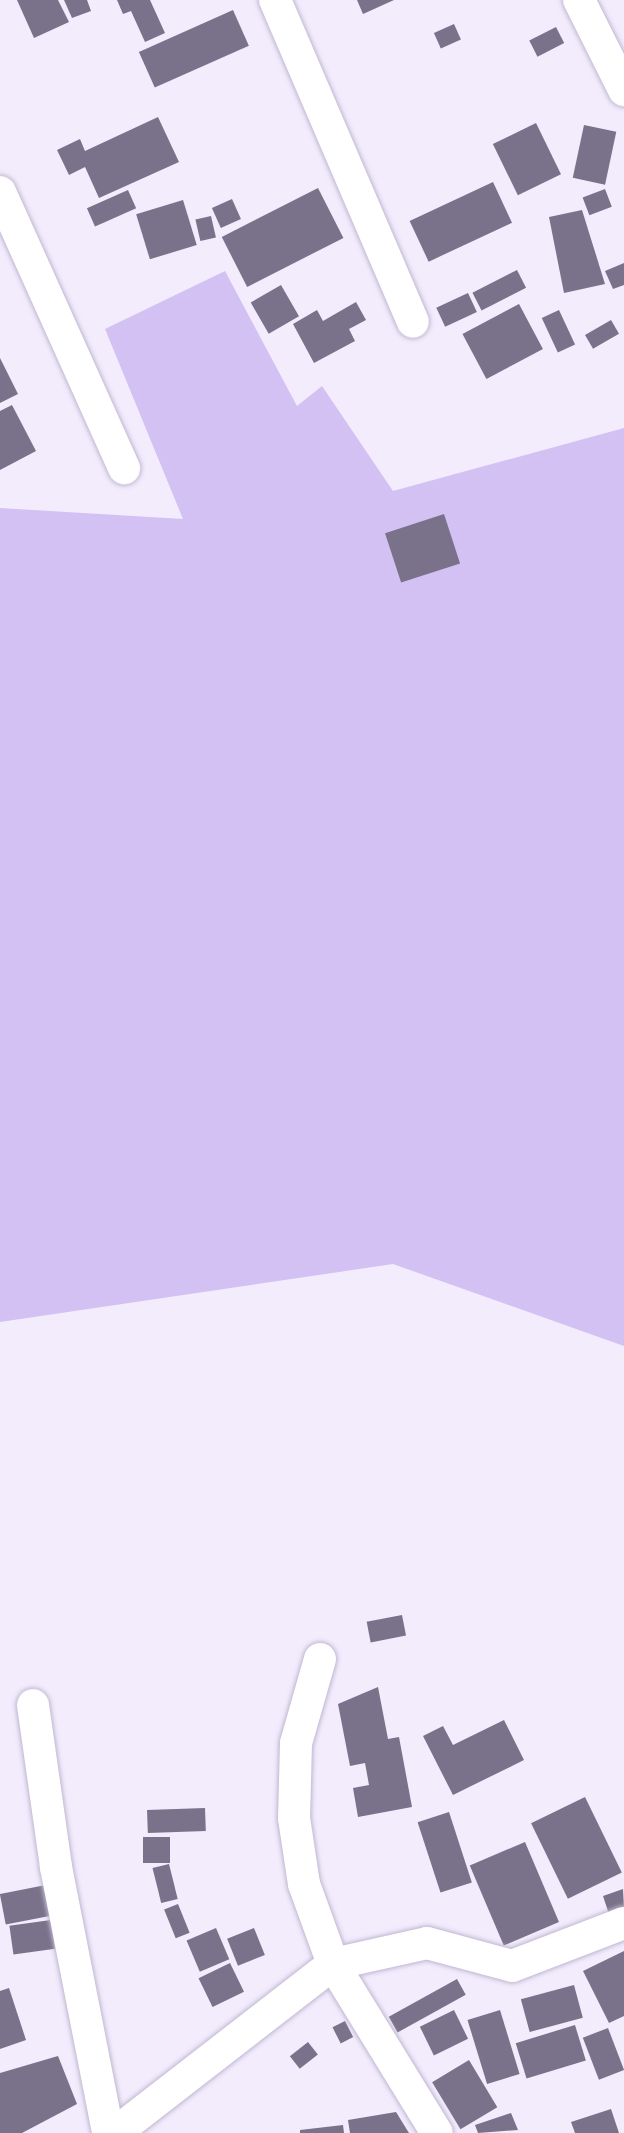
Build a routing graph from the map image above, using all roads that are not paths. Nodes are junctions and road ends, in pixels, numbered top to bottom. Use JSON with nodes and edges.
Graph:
{"nodes":[{"id":1,"x":275,"y":0,"type":"edge"},
{"id":2,"x":585,"y":5,"type":"edge"},
{"id":3,"x":624,"y":90,"type":"edge"},
{"id":4,"x":0,"y":192,"type":"edge"},
{"id":5,"x":413,"y":322,"type":"dead end"},
{"id":6,"x":124,"y":468,"type":"dead end"},
{"id":7,"x":320,"y":1659,"type":"dead end"},
{"id":8,"x":33,"y":1705,"type":"dead end"},
{"id":9,"x":624,"y":1923,"type":"edge"},
{"id":10,"x":333,"y":1964,"type":"junction"},
{"id":11,"x":108,"y":2133,"type":"edge"},
{"id":12,"x":115,"y":2133,"type":"edge"},
{"id":13,"x":437,"y":2133,"type":"edge"}],
"edges":[{"from":1,"to":5,"type":"street"},
{"from":2,"to":3,"type":"street"},
{"from":4,"to":6,"type":"street"},
{"from":7,"to":10,"type":"street"},
{"from":8,"to":11,"type":"street"},
{"from":9,"to":10,"type":"street"},
{"from":10,"to":12,"type":"street"},
{"from":10,"to":13,"type":"street"}]}
